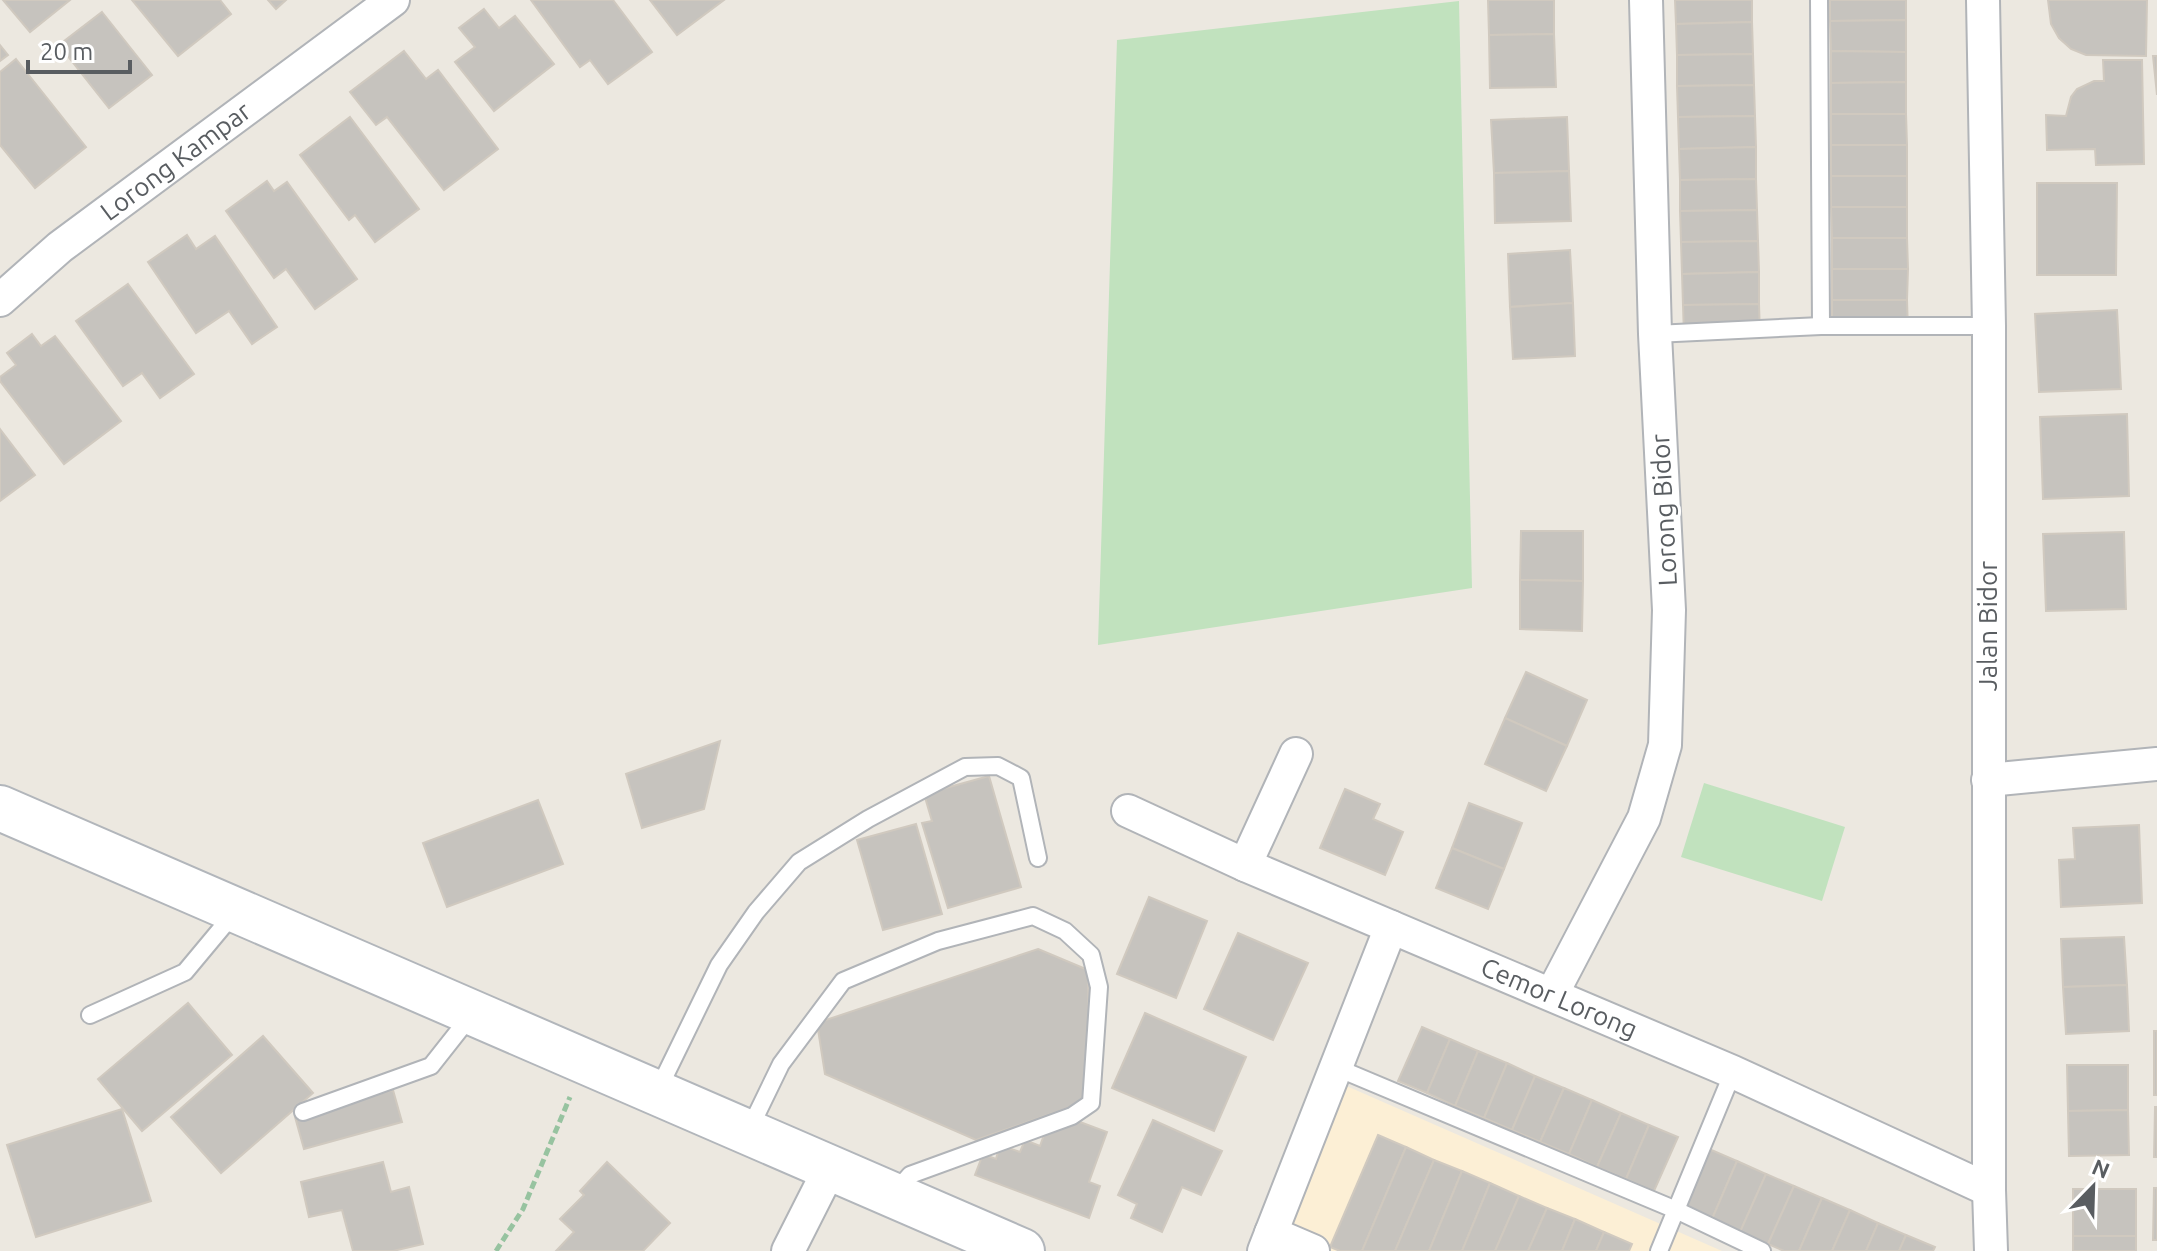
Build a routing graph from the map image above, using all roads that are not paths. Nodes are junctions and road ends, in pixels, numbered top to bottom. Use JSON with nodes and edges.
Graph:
{"nodes":[{"id":1,"x":393,"y":0,"type":"edge"},
{"id":2,"x":1646,"y":0,"type":"edge"},
{"id":3,"x":1819,"y":0,"type":"edge"},
{"id":4,"x":1983,"y":0,"type":"edge"},
{"id":5,"x":0,"y":300,"type":"edge"},
{"id":6,"x":1821,"y":326,"type":"junction"},
{"id":7,"x":1989,"y":326,"type":"junction"},
{"id":8,"x":1655,"y":334,"type":"junction"},
{"id":9,"x":1296,"y":754,"type":"dead end"},
{"id":10,"x":2157,"y":764,"type":"edge"},
{"id":11,"x":1988,"y":780,"type":"junction"},
{"id":12,"x":0,"y":808,"type":"edge"},
{"id":13,"x":1128,"y":811,"type":"dead end"},
{"id":14,"x":1038,"y":858,"type":"dead end"},
{"id":15,"x":1245,"y":865,"type":"junction"},
{"id":16,"x":236,"y":911,"type":"junction"},
{"id":17,"x":1391,"y":927,"type":"junction"},
{"id":18,"x":1552,"y":994,"type":"junction"},
{"id":19,"x":473,"y":1013,"type":"junction"},
{"id":20,"x":90,"y":1015,"type":"dead end"},
{"id":21,"x":1335,"y":1067,"type":"junction"},
{"id":22,"x":1733,"y":1072,"type":"junction"},
{"id":23,"x":621,"y":1076,"type":"junction"},
{"id":24,"x":303,"y":1112,"type":"dead end"},
{"id":25,"x":748,"y":1132,"type":"junction"},
{"id":26,"x":830,"y":1168,"type":"junction"},
{"id":27,"x":1989,"y":1190,"type":"junction"},
{"id":28,"x":893,"y":1195,"type":"junction"},
{"id":29,"x":1676,"y":1210,"type":"junction"},
{"id":30,"x":1268,"y":1242,"type":"edge"},
{"id":31,"x":788,"y":1251,"type":"edge"},
{"id":32,"x":1022,"y":1251,"type":"edge"},
{"id":33,"x":1313,"y":1251,"type":"edge"},
{"id":34,"x":1659,"y":1251,"type":"edge"},
{"id":35,"x":1762,"y":1251,"type":"edge"},
{"id":36,"x":1991,"y":1251,"type":"edge"}],
"edges":[{"from":1,"to":5,"type":"street","name":"Lorong Kampar"},
{"from":2,"to":8,"type":"street","name":"Lorong Bidor"},
{"from":3,"to":6,"type":"lane"},
{"from":4,"to":7,"type":"street","name":"Jalan Bidor"},
{"from":6,"to":7,"type":"lane"},
{"from":6,"to":8,"type":"lane"},
{"from":7,"to":11,"type":"street","name":"Jalan Bidor"},
{"from":8,"to":18,"type":"street","name":"Lorong Bidor"},
{"from":9,"to":15,"type":"street"},
{"from":10,"to":11,"type":"street"},
{"from":11,"to":27,"type":"street","name":"Jalan Bidor"},
{"from":12,"to":16,"type":"street"},
{"from":13,"to":15,"type":"street","name":"Cemor Lorong"},
{"from":14,"to":23,"type":"lane"},
{"from":15,"to":17,"type":"street","name":"Cemor Lorong"},
{"from":16,"to":19,"type":"street"},
{"from":16,"to":20,"type":"lane"},
{"from":17,"to":18,"type":"street","name":"Cemor Lorong"},
{"from":17,"to":21,"type":"street"},
{"from":18,"to":22,"type":"street","name":"Cemor Lorong"},
{"from":19,"to":23,"type":"street"},
{"from":19,"to":24,"type":"lane"},
{"from":21,"to":29,"type":"lane"},
{"from":21,"to":30,"type":"street"},
{"from":22,"to":27,"type":"street","name":"Cemor Lorong"},
{"from":22,"to":29,"type":"lane"},
{"from":23,"to":25,"type":"street"},
{"from":25,"to":26,"type":"street"},
{"from":25,"to":28,"type":"lane"},
{"from":26,"to":28,"type":"street"},
{"from":26,"to":31,"type":"street"},
{"from":27,"to":36,"type":"street","name":"Jalan Bidor"},
{"from":28,"to":32,"type":"street"},
{"from":29,"to":34,"type":"lane"},
{"from":29,"to":35,"type":"lane"},
{"from":30,"to":33,"type":"street"}]}
